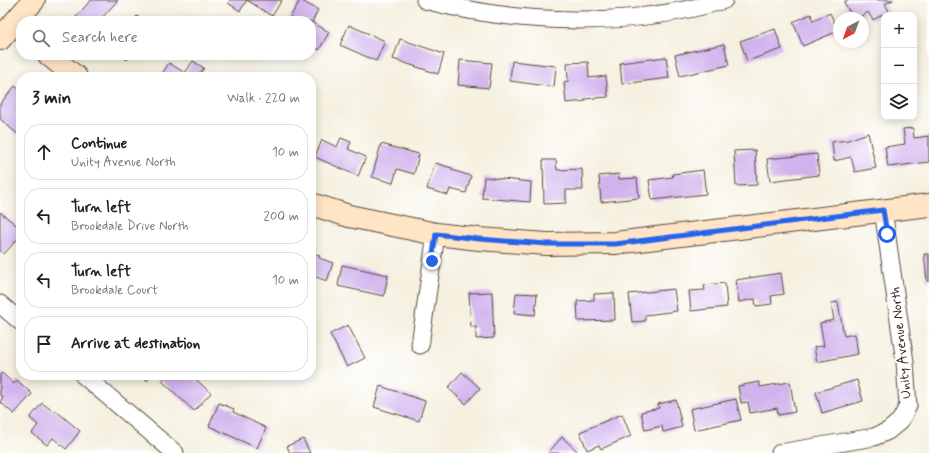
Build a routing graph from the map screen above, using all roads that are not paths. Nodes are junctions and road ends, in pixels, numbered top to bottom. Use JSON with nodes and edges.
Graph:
{"nodes":[{"id":1,"x":34,"y":0,"type":"edge"},
{"id":2,"x":427,"y":0,"type":"edge"},
{"id":3,"x":724,"y":0,"type":"edge"},
{"id":4,"x":19,"y":16,"type":"edge"},
{"id":5,"x":16,"y":19,"type":"edge"},
{"id":6,"x":9,"y":26,"type":"edge"},
{"id":7,"x":55,"y":60,"type":"edge"},
{"id":8,"x":70,"y":72,"type":"edge"},
{"id":9,"x":929,"y":205,"type":"edge"},
{"id":10,"x":316,"y":206,"type":"edge"},
{"id":11,"x":883,"y":210,"type":"junction"},
{"id":12,"x":436,"y":234,"type":"junction"},
{"id":13,"x":0,"y":304,"type":"edge"},
{"id":14,"x":16,"y":318,"type":"edge"},
{"id":15,"x":420,"y":345,"type":"dead end"},
{"id":16,"x":89,"y":380,"type":"edge"},
{"id":17,"x":175,"y":453,"type":"edge"},
{"id":18,"x":780,"y":453,"type":"edge"}],
"edges":[{"from":1,"to":4,"type":"street"},
{"from":2,"to":3,"type":"street"},
{"from":5,"to":6,"type":"street"},
{"from":7,"to":8,"type":"street"},
{"from":9,"to":11,"type":"street"},
{"from":10,"to":12,"type":"street"},
{"from":11,"to":12,"type":"street"},
{"from":11,"to":18,"type":"street","name":"Unity Avenue North"},
{"from":12,"to":15,"type":"street"},
{"from":13,"to":14,"type":"street"},
{"from":16,"to":17,"type":"street"}]}
